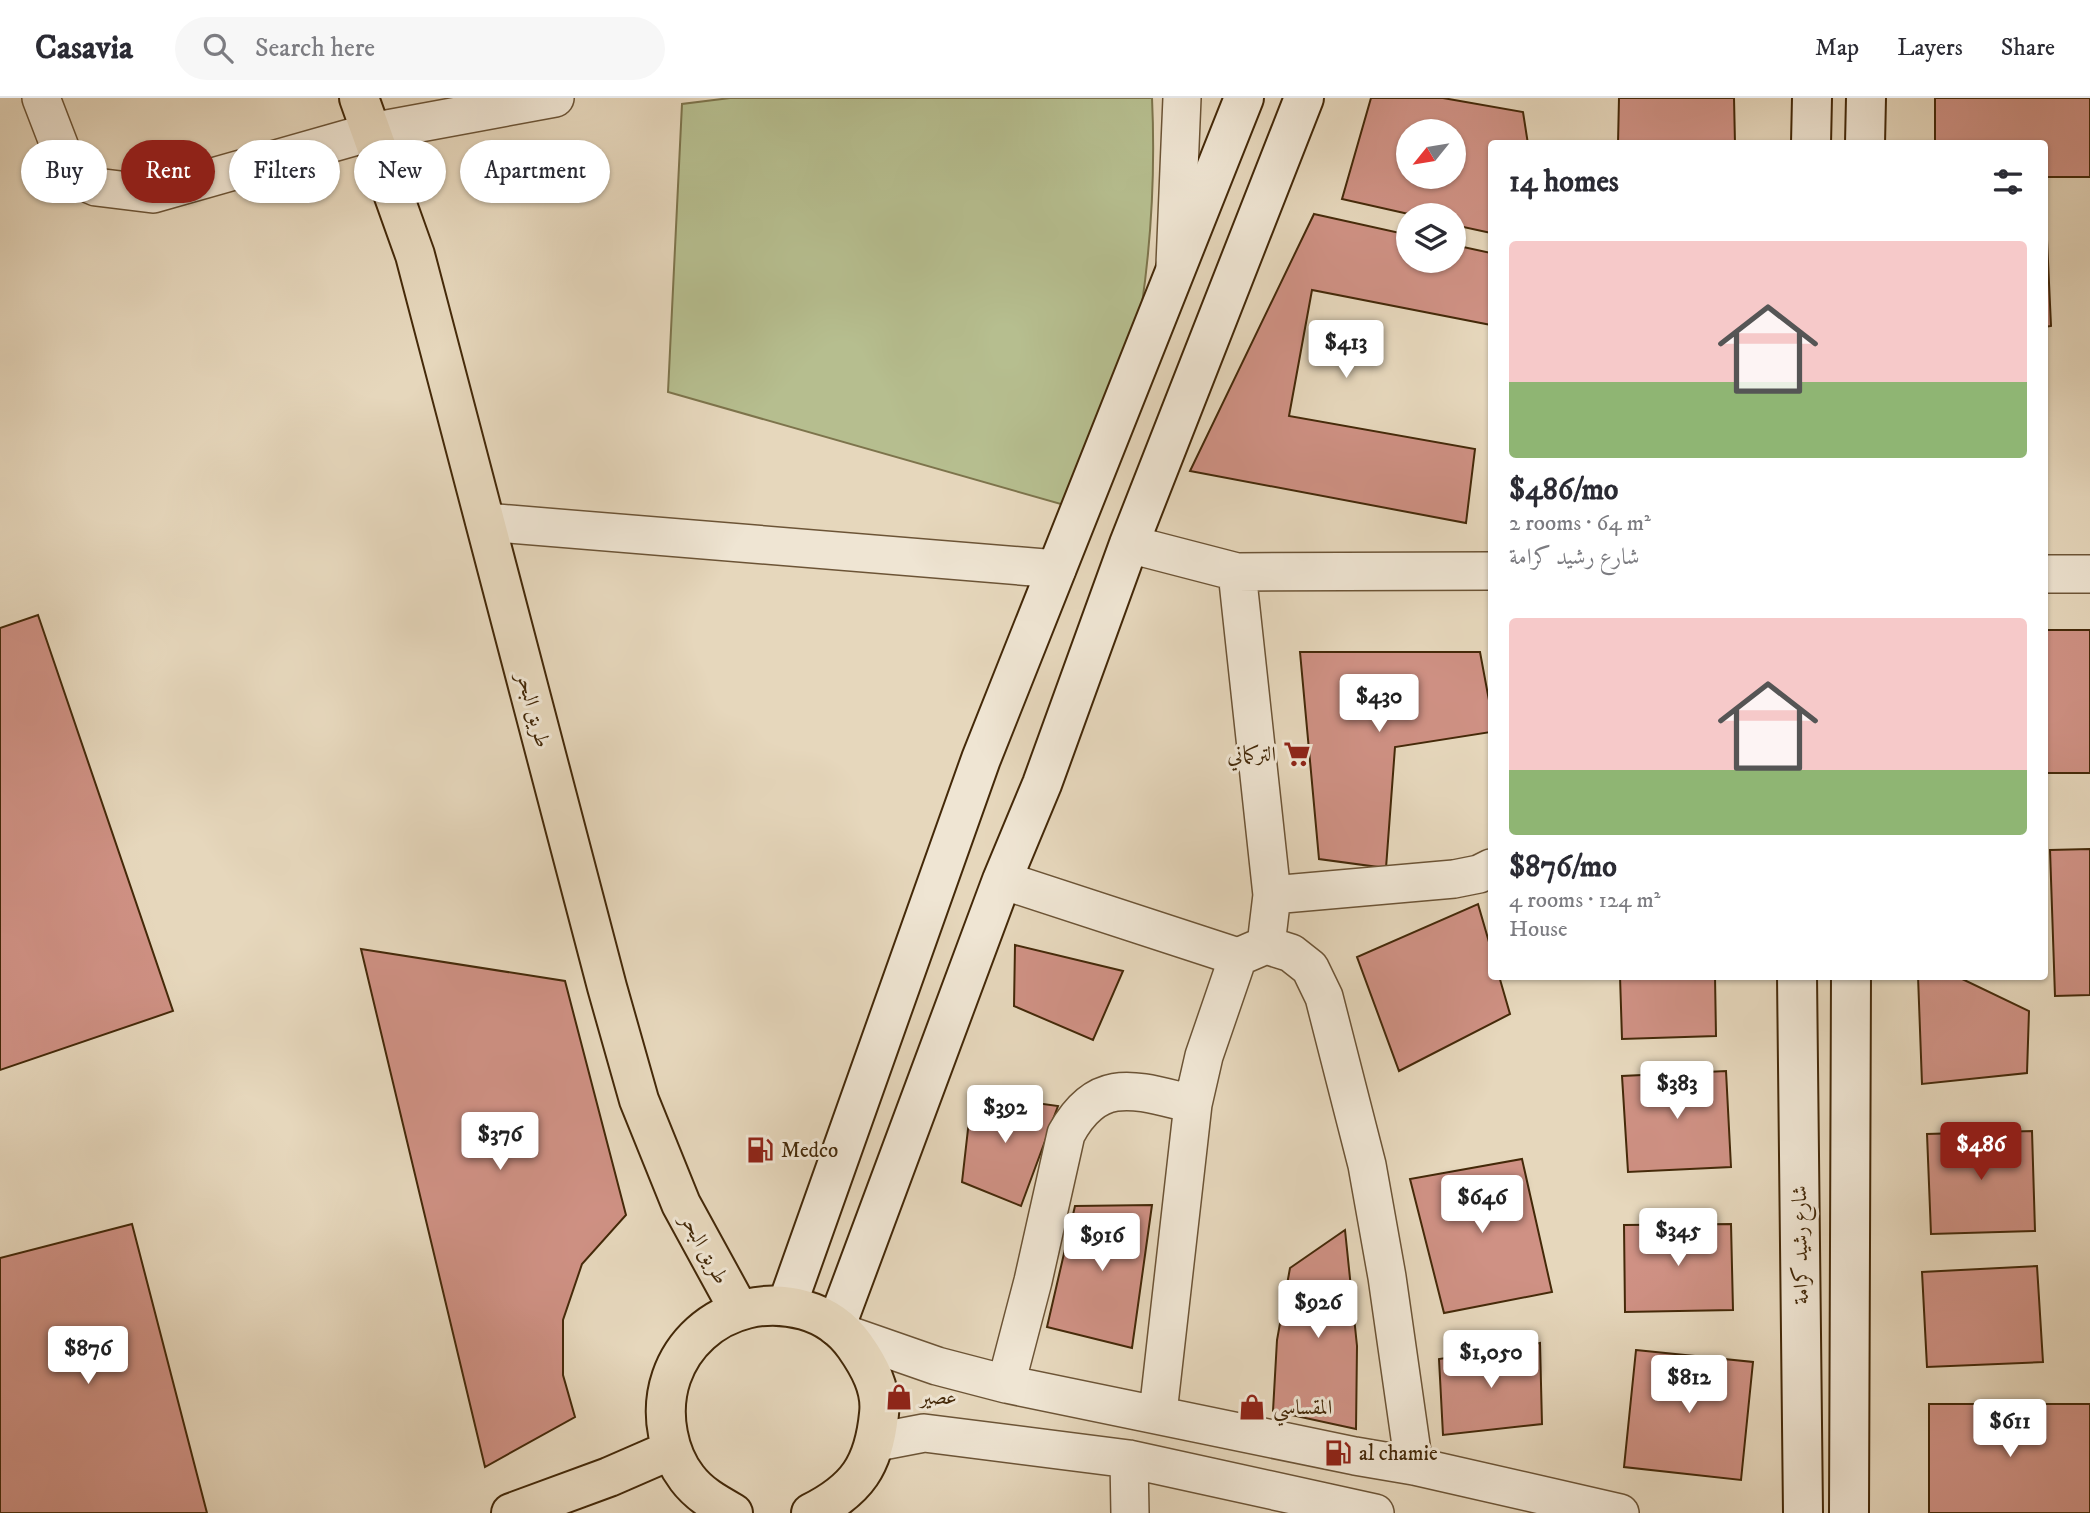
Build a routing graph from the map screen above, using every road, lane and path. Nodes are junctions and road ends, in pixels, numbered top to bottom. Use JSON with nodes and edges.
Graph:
{"nodes":[{"id":1,"x":41,"y":98,"type":"edge"},
{"id":2,"x":555,"y":98,"type":"edge"},
{"id":3,"x":1181,"y":98,"type":"edge"},
{"id":4,"x":1244,"y":98,"type":"edge"},
{"id":5,"x":1304,"y":98,"type":"edge"},
{"id":6,"x":1812,"y":98,"type":"edge"},
{"id":7,"x":1866,"y":98,"type":"edge"},
{"id":8,"x":365,"y":115,"type":"edge"},
{"id":9,"x":1811,"y":140,"type":"edge"},
{"id":10,"x":1865,"y":140,"type":"edge"},
{"id":11,"x":1174,"y":278,"type":"junction"},
{"id":12,"x":485,"y":522,"type":"junction"},
{"id":13,"x":1129,"y":544,"type":"junction"},
{"id":14,"x":1057,"y":569,"type":"junction"},
{"id":15,"x":1488,"y":571,"type":"edge"},
{"id":16,"x":1237,"y":572,"type":"junction"},
{"id":17,"x":2048,"y":574,"type":"edge"},
{"id":18,"x":2090,"y":574,"type":"edge"},
{"id":19,"x":1488,"y":870,"type":"edge"},
{"id":20,"x":1002,"y":880,"type":"junction"},
{"id":21,"x":1272,"y":895,"type":"junction"},
{"id":22,"x":1252,"y":951,"type":"junction"},
{"id":23,"x":1797,"y":980,"type":"edge"},
{"id":24,"x":1851,"y":980,"type":"edge"},
{"id":25,"x":1193,"y":1104,"type":"junction"},
{"id":26,"x":787,"y":1305,"type":"junction"},
{"id":27,"x":739,"y":1310,"type":"junction"},
{"id":28,"x":842,"y":1331,"type":"junction"},
{"id":29,"x":1006,"y":1384,"type":"junction"},
{"id":30,"x":1158,"y":1413,"type":"junction"},
{"id":31,"x":877,"y":1442,"type":"junction"},
{"id":32,"x":671,"y":1450,"type":"junction"},
{"id":33,"x":1129,"y":1459,"type":"junction"},
{"id":34,"x":1414,"y":1466,"type":"junction"},
{"id":35,"x":511,"y":1513,"type":"edge"},
{"id":36,"x":733,"y":1513,"type":"edge"},
{"id":37,"x":811,"y":1513,"type":"edge"},
{"id":38,"x":1130,"y":1513,"type":"edge"},
{"id":39,"x":1375,"y":1513,"type":"edge"},
{"id":40,"x":1620,"y":1513,"type":"edge"},
{"id":41,"x":1803,"y":1513,"type":"edge"},
{"id":42,"x":1849,"y":1513,"type":"edge"}],
"edges":[{"from":1,"to":8,"type":"street"},
{"from":2,"to":8,"type":"street"},
{"from":3,"to":11,"type":"street"},
{"from":4,"to":11,"type":"street"},
{"from":5,"to":13,"type":"street"},
{"from":6,"to":9,"type":"street"},
{"from":7,"to":10,"type":"street"},
{"from":8,"to":12,"type":"highway","name":"طريق البحر"},
{"from":11,"to":14,"type":"street"},
{"from":12,"to":14,"type":"street"},
{"from":12,"to":27,"type":"highway","name":"طريق البحر"},
{"from":13,"to":16,"type":"street"},
{"from":13,"to":20,"type":"street"},
{"from":14,"to":26,"type":"street"},
{"from":15,"to":16,"type":"street"},
{"from":16,"to":21,"type":"street"},
{"from":17,"to":18,"type":"street"},
{"from":19,"to":21,"type":"street"},
{"from":20,"to":22,"type":"street"},
{"from":20,"to":28,"type":"street"},
{"from":21,"to":22,"type":"street"},
{"from":22,"to":25,"type":"street"},
{"from":22,"to":34,"type":"street"},
{"from":23,"to":41,"type":"street","name":"شارع رشيد كرامة"},
{"from":24,"to":42,"type":"street"},
{"from":25,"to":29,"type":"street"},
{"from":25,"to":30,"type":"street"},
{"from":26,"to":27,"type":"highway"},
{"from":26,"to":28,"type":"highway"},
{"from":27,"to":32,"type":"highway"},
{"from":28,"to":29,"type":"street"},
{"from":28,"to":31,"type":"highway"},
{"from":29,"to":30,"type":"street"},
{"from":30,"to":34,"type":"street"},
{"from":31,"to":33,"type":"street"},
{"from":31,"to":37,"type":"highway"},
{"from":32,"to":35,"type":"highway"},
{"from":32,"to":36,"type":"highway"},
{"from":33,"to":38,"type":"street"},
{"from":33,"to":39,"type":"street"},
{"from":34,"to":40,"type":"street"}]}
